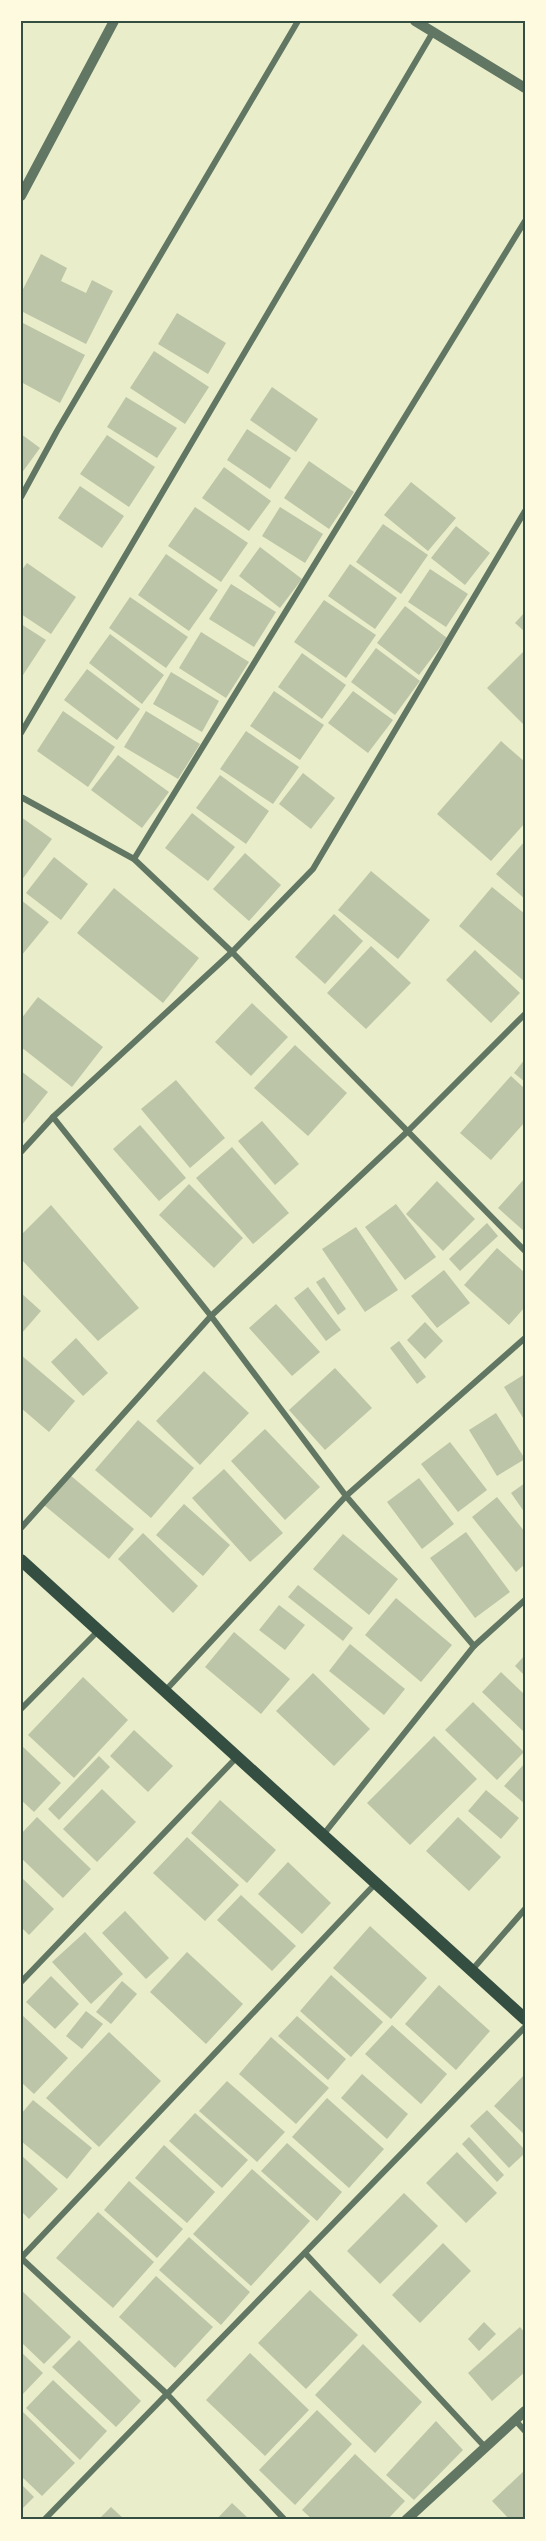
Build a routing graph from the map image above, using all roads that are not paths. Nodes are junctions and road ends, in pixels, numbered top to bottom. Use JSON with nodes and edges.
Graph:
{"nodes":[{"id":1,"x":114,"y":21,"type":"edge"},
{"id":2,"x":298,"y":21,"type":"edge"},
{"id":3,"x":415,"y":21,"type":"edge"},
{"id":4,"x":433,"y":32,"type":"junction"},
{"id":5,"x":525,"y":88,"type":"edge"},
{"id":6,"x":21,"y":196,"type":"edge"},
{"id":7,"x":525,"y":221,"type":"edge"},
{"id":8,"x":21,"y":497,"type":"edge"},
{"id":9,"x":525,"y":511,"type":"edge"},
{"id":10,"x":21,"y":733,"type":"edge"},
{"id":11,"x":21,"y":797,"type":"edge"},
{"id":12,"x":134,"y":859,"type":"junction"},
{"id":13,"x":232,"y":951,"type":"junction"},
{"id":14,"x":525,"y":1014,"type":"edge"},
{"id":15,"x":53,"y":1117,"type":"junction"},
{"id":16,"x":407,"y":1132,"type":"junction"},
{"id":17,"x":21,"y":1152,"type":"edge"},
{"id":18,"x":525,"y":1251,"type":"edge"},
{"id":19,"x":211,"y":1316,"type":"junction"},
{"id":20,"x":525,"y":1338,"type":"edge"},
{"id":21,"x":346,"y":1496,"type":"junction"},
{"id":22,"x":21,"y":1528,"type":"edge"},
{"id":23,"x":21,"y":1560,"type":"edge"},
{"id":24,"x":525,"y":1600,"type":"edge"},
{"id":25,"x":99,"y":1631,"type":"junction"},
{"id":26,"x":474,"y":1646,"type":"junction"},
{"id":27,"x":165,"y":1691,"type":"junction"},
{"id":28,"x":21,"y":1709,"type":"edge"},
{"id":29,"x":237,"y":1757,"type":"junction"},
{"id":30,"x":323,"y":1835,"type":"junction"},
{"id":31,"x":376,"y":1883,"type":"junction"},
{"id":32,"x":525,"y":1909,"type":"edge"},
{"id":33,"x":472,"y":1970,"type":"junction"},
{"id":34,"x":21,"y":1982,"type":"edge"},
{"id":35,"x":525,"y":2019,"type":"edge"},
{"id":36,"x":525,"y":2027,"type":"edge"},
{"id":37,"x":304,"y":2253,"type":"junction"},
{"id":38,"x":21,"y":2258,"type":"edge"},
{"id":39,"x":167,"y":2394,"type":"junction"},
{"id":40,"x":525,"y":2411,"type":"edge"},
{"id":41,"x":514,"y":2420,"type":"junction"},
{"id":42,"x":525,"y":2431,"type":"edge"},
{"id":43,"x":485,"y":2447,"type":"junction"},
{"id":44,"x":44,"y":2520,"type":"edge"},
{"id":45,"x":285,"y":2520,"type":"edge"},
{"id":46,"x":406,"y":2520,"type":"edge"}],
"edges":[{"from":1,"to":6,"type":"street"},
{"from":2,"to":8,"type":"street"},
{"from":3,"to":4,"type":"street"},
{"from":4,"to":5,"type":"street"},
{"from":4,"to":10,"type":"street"},
{"from":7,"to":12,"type":"street"},
{"from":9,"to":13,"type":"street"},
{"from":11,"to":12,"type":"street"},
{"from":12,"to":13,"type":"street"},
{"from":13,"to":15,"type":"street"},
{"from":13,"to":16,"type":"street"},
{"from":14,"to":16,"type":"street"},
{"from":15,"to":17,"type":"street"},
{"from":15,"to":19,"type":"street"},
{"from":16,"to":18,"type":"street"},
{"from":16,"to":19,"type":"street"},
{"from":19,"to":21,"type":"street"},
{"from":19,"to":22,"type":"street"},
{"from":20,"to":21,"type":"street"},
{"from":21,"to":26,"type":"street"},
{"from":21,"to":27,"type":"street"},
{"from":23,"to":25,"type":"main road"},
{"from":24,"to":26,"type":"street"},
{"from":25,"to":27,"type":"main road"},
{"from":25,"to":28,"type":"street"},
{"from":26,"to":30,"type":"street"},
{"from":27,"to":29,"type":"main road"},
{"from":29,"to":30,"type":"main road"},
{"from":29,"to":34,"type":"street"},
{"from":30,"to":31,"type":"main road"},
{"from":31,"to":33,"type":"main road"},
{"from":31,"to":38,"type":"street"},
{"from":32,"to":33,"type":"street"},
{"from":33,"to":35,"type":"main road"},
{"from":36,"to":37,"type":"street"},
{"from":37,"to":39,"type":"street"},
{"from":37,"to":43,"type":"street"},
{"from":38,"to":39,"type":"street"},
{"from":39,"to":44,"type":"street"},
{"from":39,"to":45,"type":"street"},
{"from":40,"to":41,"type":"street"},
{"from":41,"to":42,"type":"street"},
{"from":41,"to":43,"type":"street"},
{"from":43,"to":46,"type":"street"}]}
